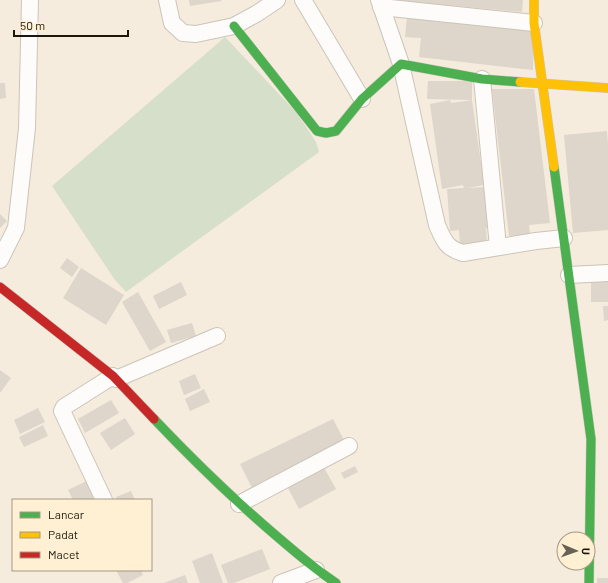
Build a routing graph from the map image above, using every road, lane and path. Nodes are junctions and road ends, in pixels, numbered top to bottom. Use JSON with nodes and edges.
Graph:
{"nodes":[{"id":1,"x":30,"y":0,"type":"edge"},
{"id":2,"x":167,"y":0,"type":"edge"},
{"id":3,"x":277,"y":0,"type":"edge"},
{"id":4,"x":303,"y":0,"type":"edge"},
{"id":5,"x":534,"y":0,"type":"edge"},
{"id":6,"x":380,"y":4,"type":"edge"},
{"id":7,"x":534,"y":23,"type":"junction"},
{"id":8,"x":234,"y":26,"type":"junction"},
{"id":9,"x":401,"y":64,"type":"junction"},
{"id":10,"x":482,"y":79,"type":"junction"},
{"id":11,"x":542,"y":83,"type":"junction"},
{"id":12,"x":608,"y":88,"type":"edge"},
{"id":13,"x":362,"y":99,"type":"junction"},
{"id":14,"x":564,"y":238,"type":"junction"},
{"id":15,"x":498,"y":247,"type":"junction"},
{"id":16,"x":0,"y":260,"type":"edge"},
{"id":17,"x":608,"y":273,"type":"edge"},
{"id":18,"x":569,"y":275,"type":"junction"},
{"id":19,"x":0,"y":287,"type":"edge"},
{"id":20,"x":217,"y":336,"type":"dead end"},
{"id":21,"x":115,"y":377,"type":"junction"},
{"id":22,"x":350,"y":446,"type":"dead end"},
{"id":23,"x":104,"y":499,"type":"edge"},
{"id":24,"x":239,"y":504,"type":"junction"},
{"id":25,"x":316,"y":570,"type":"junction"},
{"id":26,"x":281,"y":583,"type":"edge"},
{"id":27,"x":336,"y":583,"type":"edge"},
{"id":28,"x":589,"y":583,"type":"edge"}],
"edges":[{"from":1,"to":16,"type":"street"},
{"from":2,"to":8,"type":"street"},
{"from":3,"to":8,"type":"street"},
{"from":4,"to":13,"type":"street"},
{"from":5,"to":7,"type":"street"},
{"from":6,"to":7,"type":"street"},
{"from":6,"to":9,"type":"street"},
{"from":7,"to":11,"type":"street"},
{"from":8,"to":13,"type":"street"},
{"from":9,"to":10,"type":"street"},
{"from":9,"to":13,"type":"street"},
{"from":9,"to":15,"type":"street"},
{"from":10,"to":11,"type":"street"},
{"from":10,"to":15,"type":"street"},
{"from":11,"to":12,"type":"street"},
{"from":11,"to":14,"type":"street"},
{"from":14,"to":15,"type":"street"},
{"from":14,"to":18,"type":"street"},
{"from":17,"to":18,"type":"street"},
{"from":18,"to":28,"type":"street"},
{"from":19,"to":21,"type":"street"},
{"from":20,"to":21,"type":"street"},
{"from":21,"to":23,"type":"street"},
{"from":21,"to":24,"type":"street"},
{"from":22,"to":24,"type":"street"},
{"from":24,"to":25,"type":"street"},
{"from":25,"to":26,"type":"street"},
{"from":25,"to":27,"type":"street"}]}
